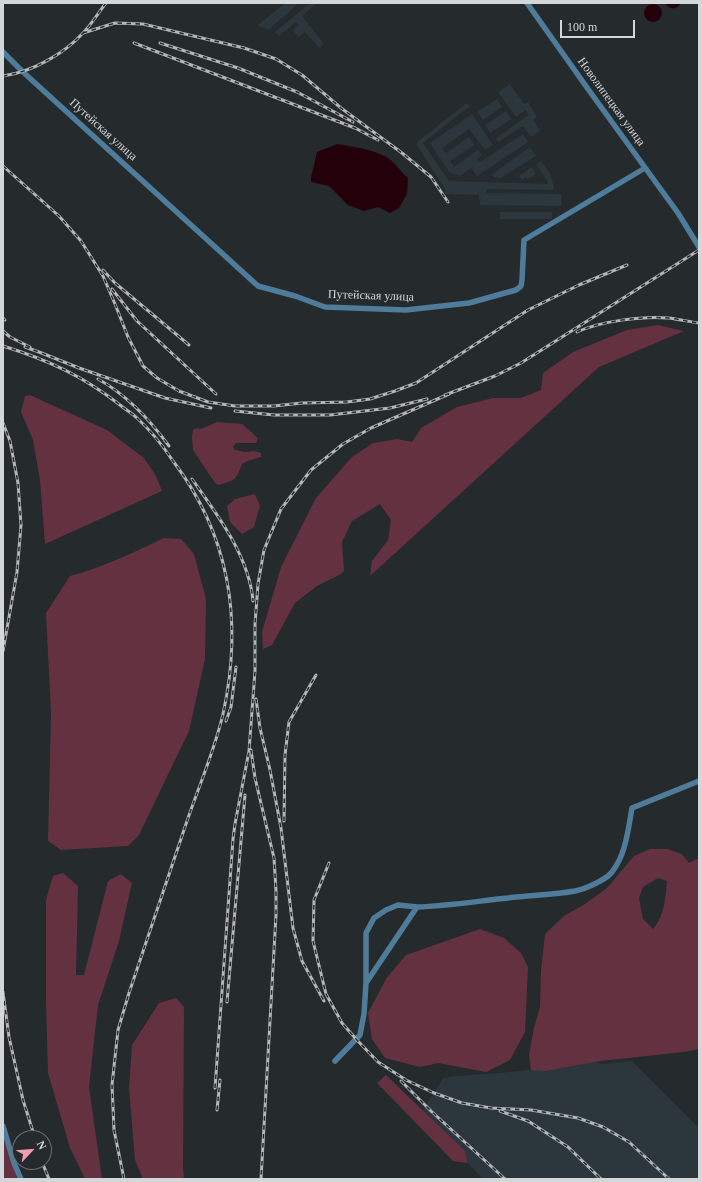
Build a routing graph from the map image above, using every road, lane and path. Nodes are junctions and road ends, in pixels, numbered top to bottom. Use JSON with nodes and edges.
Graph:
{"nodes":[{"id":1,"x":527,"y":3,"type":"edge"},
{"id":2,"x":3,"y":52,"type":"edge"},
{"id":3,"x":645,"y":168,"type":"junction"},
{"id":4,"x":699,"y":247,"type":"edge"},
{"id":5,"x":699,"y":781,"type":"edge"},
{"id":6,"x":417,"y":907,"type":"junction"},
{"id":7,"x":366,"y":983,"type":"junction"},
{"id":8,"x":335,"y":1060,"type":"dead end"},
{"id":9,"x":3,"y":1126,"type":"edge"},
{"id":10,"x":21,"y":1179,"type":"edge"}],
"edges":[{"from":1,"to":3,"type":"street","name":"Новолипецкая улица"},
{"from":2,"to":3,"type":"street","name":"Путейская улица"},
{"from":3,"to":4,"type":"street","name":"Новолипецкая улица"},
{"from":5,"to":6,"type":"street"},
{"from":6,"to":7,"type":"street"},
{"from":6,"to":7,"type":"street"},
{"from":7,"to":8,"type":"street"},
{"from":9,"to":10,"type":"street"}]}
